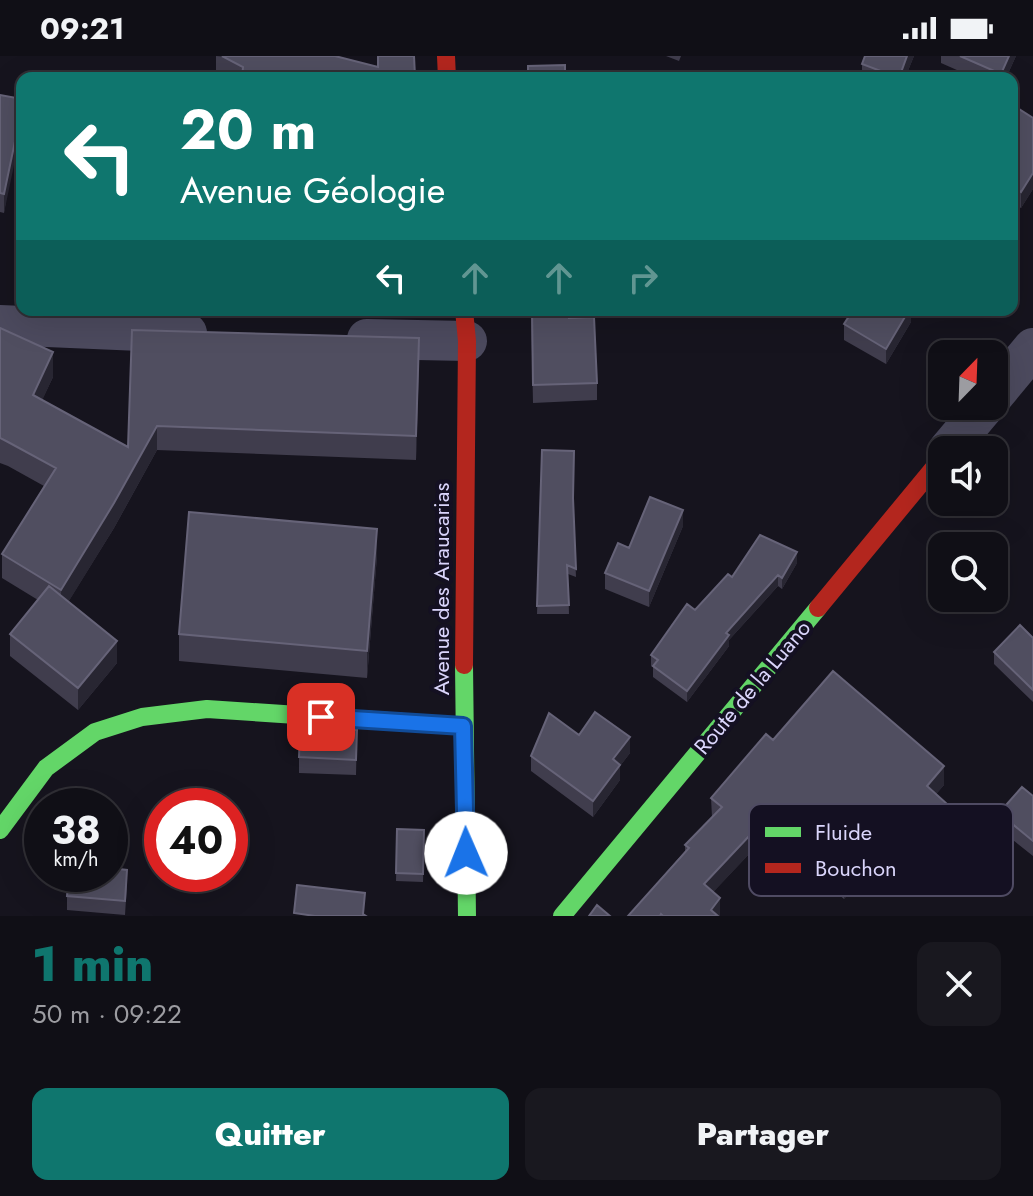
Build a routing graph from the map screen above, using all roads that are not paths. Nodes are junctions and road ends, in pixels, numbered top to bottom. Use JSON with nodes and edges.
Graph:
{"nodes":[{"id":1,"x":0,"y":325,"type":"edge"},
{"id":2,"x":466,"y":326,"type":"edge"},
{"id":3,"x":217,"y":334,"type":"edge"},
{"id":4,"x":326,"y":337,"type":"edge"},
{"id":5,"x":1033,"y":348,"type":"edge"},
{"id":6,"x":1008,"y":378,"type":"edge"},
{"id":7,"x":973,"y":420,"type":"edge"},
{"id":8,"x":960,"y":436,"type":"edge"},
{"id":9,"x":928,"y":475,"type":"edge"},
{"id":10,"x":463,"y":726,"type":"junction"},
{"id":11,"x":0,"y":830,"type":"edge"},
{"id":12,"x":467,"y":916,"type":"edge"},
{"id":13,"x":562,"y":916,"type":"edge"}],
"edges":[{"from":1,"to":3,"type":"street"},
{"from":2,"to":4,"type":"street"},
{"from":2,"to":10,"type":"street","name":"Avenue des Araucarias"},
{"from":5,"to":6,"type":"street"},
{"from":7,"to":8,"type":"street"},
{"from":9,"to":13,"type":"street","name":"Route de la Luano"},
{"from":10,"to":11,"type":"street"},
{"from":10,"to":12,"type":"street","name":"Avenue des Araucarias"}]}
